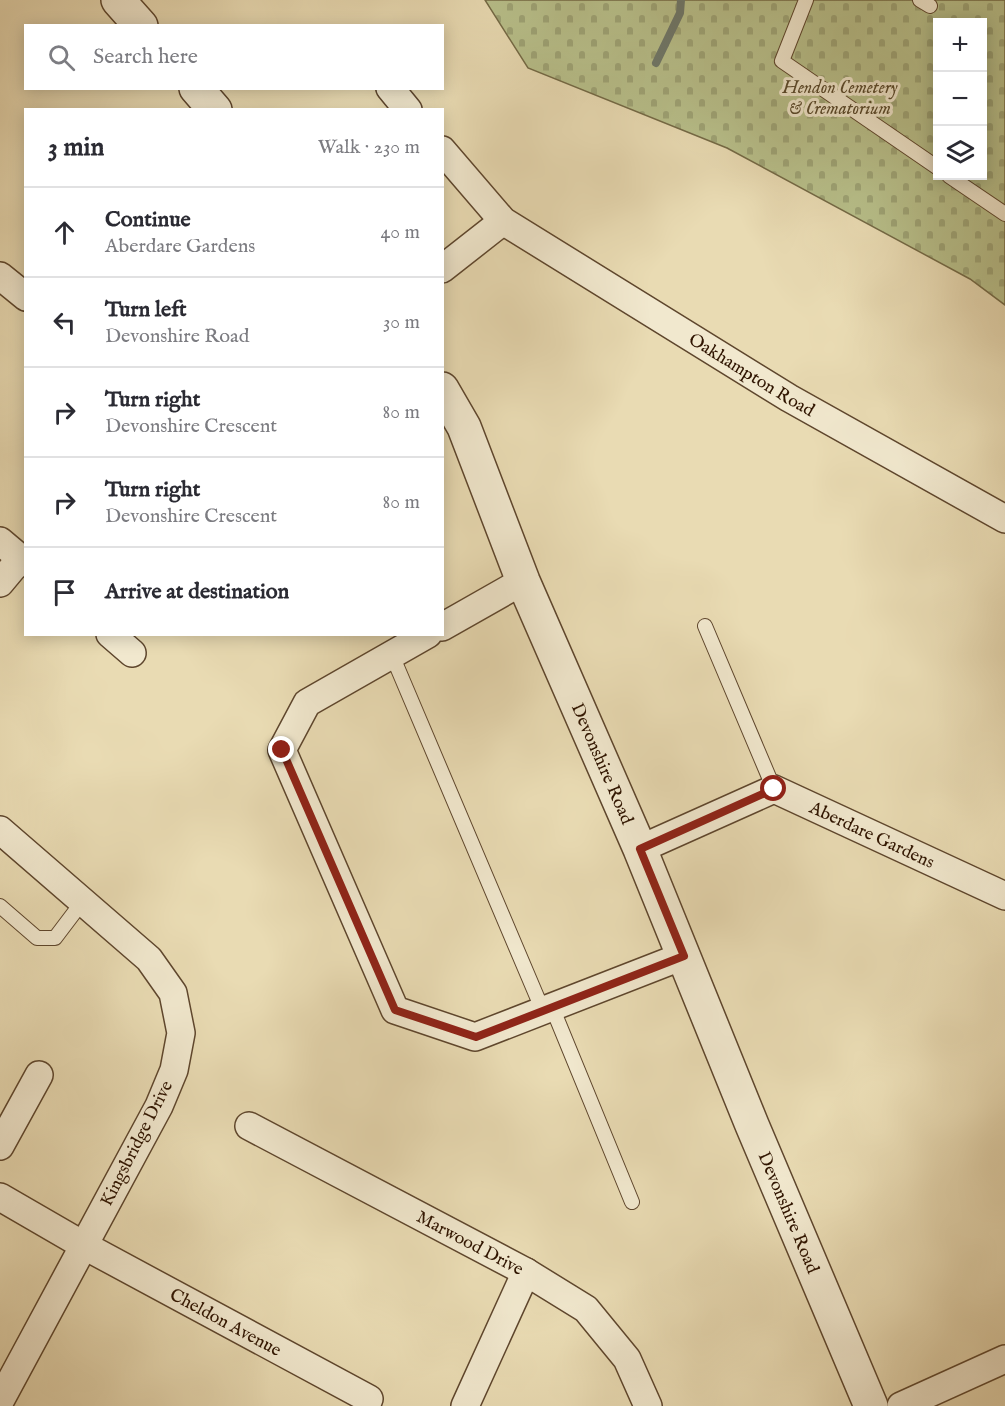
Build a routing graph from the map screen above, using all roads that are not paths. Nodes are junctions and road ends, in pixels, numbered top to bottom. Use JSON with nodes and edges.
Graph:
{"nodes":[{"id":1,"x":118,"y":0,"type":"edge"},
{"id":2,"x":806,"y":0,"type":"edge"},
{"id":3,"x":139,"y":24,"type":"edge"},
{"id":4,"x":198,"y":90,"type":"edge"},
{"id":5,"x":392,"y":90,"type":"edge"},
{"id":6,"x":213,"y":108,"type":"edge"},
{"id":7,"x":406,"y":108,"type":"edge"},
{"id":8,"x":444,"y":152,"type":"edge"},
{"id":9,"x":933,"y":165,"type":"edge"},
{"id":10,"x":954,"y":180,"type":"edge"},
{"id":11,"x":1005,"y":214,"type":"edge"},
{"id":12,"x":503,"y":221,"type":"junction"},
{"id":13,"x":444,"y":267,"type":"edge"},
{"id":14,"x":0,"y":276,"type":"edge"},
{"id":15,"x":24,"y":295,"type":"edge"},
{"id":16,"x":444,"y":392,"type":"edge"},
{"id":17,"x":1005,"y":519,"type":"edge"},
{"id":18,"x":15,"y":554,"type":"edge"},
{"id":19,"x":523,"y":581,"type":"junction"},
{"id":20,"x":0,"y":583,"type":"edge"},
{"id":21,"x":444,"y":626,"type":"edge"},
{"id":22,"x":705,"y":626,"type":"dead end"},
{"id":23,"x":112,"y":636,"type":"edge"},
{"id":24,"x":425,"y":636,"type":"edge"},
{"id":25,"x":132,"y":653,"type":"dead end"},
{"id":26,"x":392,"y":655,"type":"junction"},
{"id":27,"x":774,"y":789,"type":"junction"},
{"id":28,"x":0,"y":830,"type":"edge"},
{"id":29,"x":640,"y":849,"type":"junction"},
{"id":30,"x":1005,"y":896,"type":"edge"},
{"id":31,"x":83,"y":901,"type":"junction"},
{"id":32,"x":0,"y":906,"type":"edge"},
{"id":33,"x":684,"y":956,"type":"junction"},
{"id":34,"x":548,"y":1009,"type":"junction"},
{"id":35,"x":39,"y":1075,"type":"dead end"},
{"id":36,"x":249,"y":1126,"type":"dead end"},
{"id":37,"x":0,"y":1146,"type":"edge"},
{"id":38,"x":0,"y":1197,"type":"edge"},
{"id":39,"x":632,"y":1202,"type":"dead end"},
{"id":40,"x":83,"y":1245,"type":"junction"},
{"id":41,"x":526,"y":1272,"type":"junction"},
{"id":42,"x":1005,"y":1359,"type":"edge"},
{"id":43,"x":0,"y":1401,"type":"edge"},
{"id":44,"x":372,"y":1404,"type":"edge"},
{"id":45,"x":465,"y":1406,"type":"edge"},
{"id":46,"x":648,"y":1406,"type":"edge"},
{"id":47,"x":871,"y":1406,"type":"edge"},
{"id":48,"x":901,"y":1406,"type":"edge"}],
"edges":[{"from":1,"to":3,"type":"street"},
{"from":2,"to":9,"type":"lane"},
{"from":4,"to":6,"type":"street"},
{"from":5,"to":7,"type":"street"},
{"from":8,"to":12,"type":"street","name":"Oakhampton Road"},
{"from":10,"to":11,"type":"lane"},
{"from":12,"to":13,"type":"street"},
{"from":12,"to":17,"type":"street","name":"Oakhampton Road"},
{"from":14,"to":15,"type":"street"},
{"from":16,"to":19,"type":"street","name":"Devonshire Road"},
{"from":18,"to":20,"type":"street"},
{"from":19,"to":21,"type":"street"},
{"from":19,"to":29,"type":"street","name":"Devonshire Road"},
{"from":22,"to":27,"type":"lane"},
{"from":23,"to":25,"type":"street"},
{"from":24,"to":26,"type":"street"},
{"from":26,"to":34,"type":"lane"},
{"from":26,"to":34,"type":"street"},
{"from":27,"to":29,"type":"street"},
{"from":27,"to":30,"type":"street","name":"Aberdare Gardens"},
{"from":28,"to":31,"type":"street","name":"Kingsbridge Drive"},
{"from":29,"to":33,"type":"street","name":"Devonshire Road"},
{"from":31,"to":32,"type":"lane"},
{"from":31,"to":40,"type":"street","name":"Kingsbridge Drive"},
{"from":33,"to":34,"type":"street"},
{"from":33,"to":47,"type":"street","name":"Devonshire Road"},
{"from":34,"to":39,"type":"lane"},
{"from":35,"to":37,"type":"street"},
{"from":36,"to":41,"type":"street","name":"Marwood Drive"},
{"from":38,"to":40,"type":"street","name":"Cheldon Avenue"},
{"from":40,"to":43,"type":"street","name":"Kingsbridge Drive"},
{"from":40,"to":44,"type":"street","name":"Cheldon Avenue"},
{"from":41,"to":45,"type":"street"},
{"from":41,"to":46,"type":"street","name":"Marwood Drive"},
{"from":42,"to":48,"type":"street"}]}
